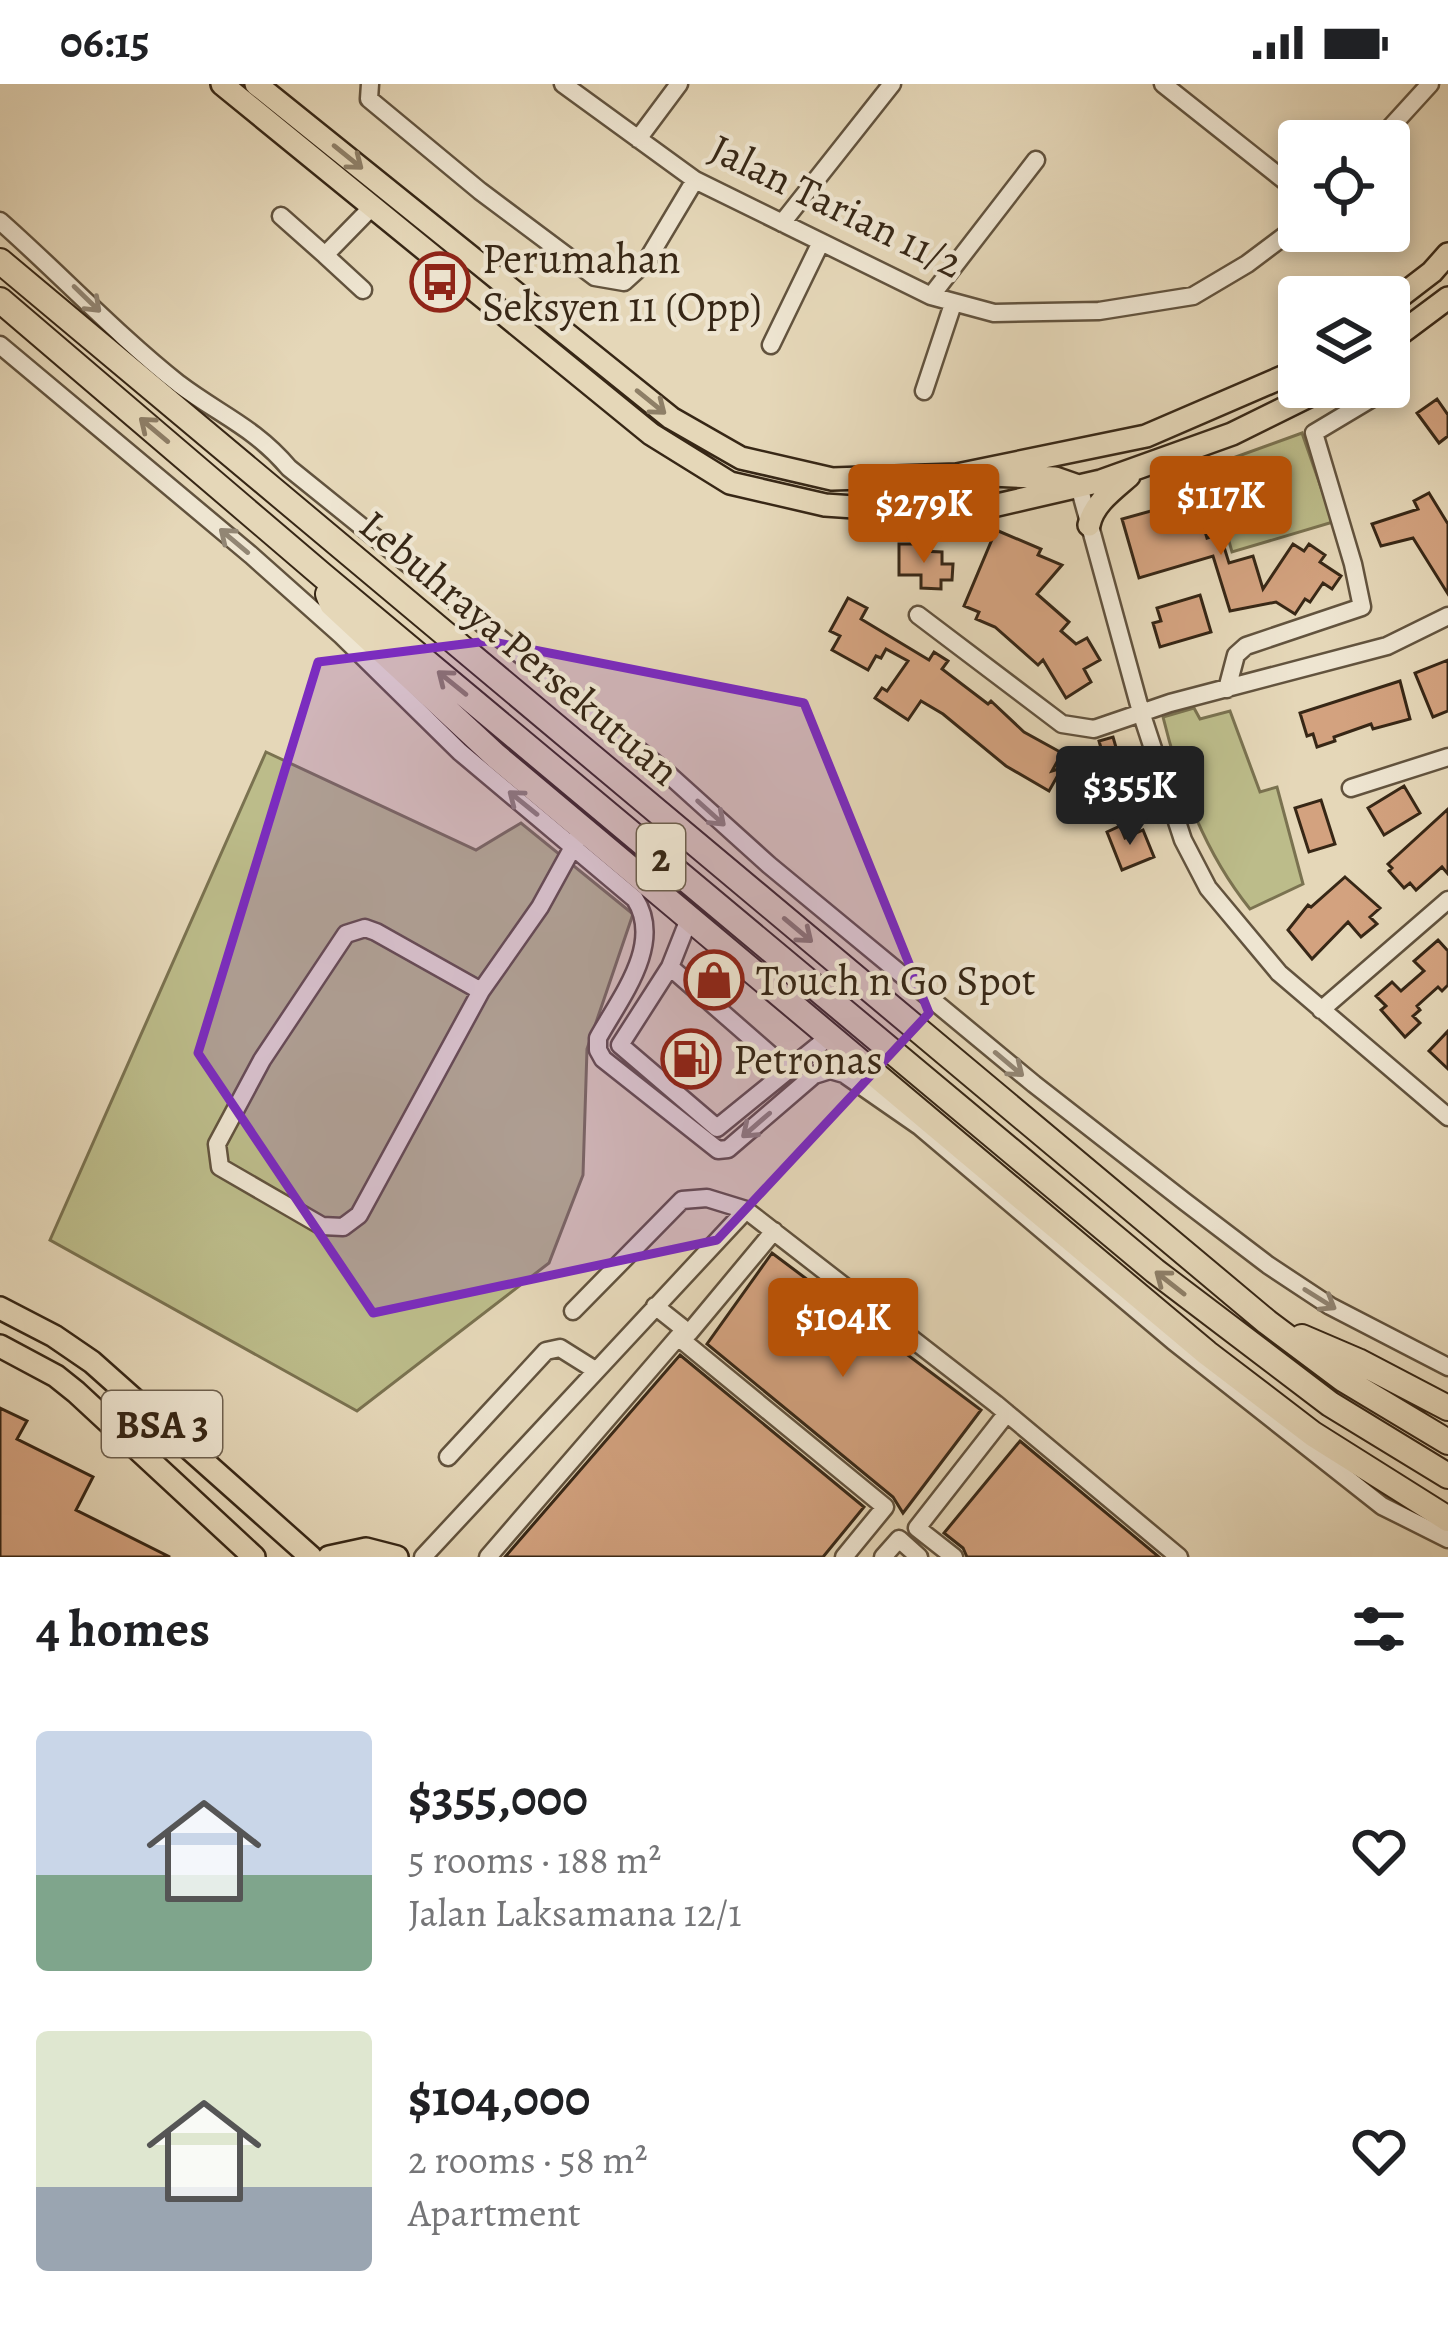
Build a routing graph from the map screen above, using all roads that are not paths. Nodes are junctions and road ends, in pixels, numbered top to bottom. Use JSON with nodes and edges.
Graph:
{"nodes":[{"id":1,"x":256,"y":84,"type":"edge"},
{"id":2,"x":270,"y":84,"type":"edge"},
{"id":3,"x":370,"y":84,"type":"edge"},
{"id":4,"x":563,"y":84,"type":"edge"},
{"id":5,"x":679,"y":84,"type":"edge"},
{"id":6,"x":892,"y":84,"type":"edge"},
{"id":7,"x":1163,"y":84,"type":"edge"},
{"id":8,"x":1430,"y":84,"type":"edge"},
{"id":9,"x":228,"y":87,"type":"edge"},
{"id":10,"x":301,"y":120,"type":"junction"},
{"id":11,"x":1397,"y":120,"type":"edge"},
{"id":12,"x":638,"y":139,"type":"junction"},
{"id":13,"x":1036,"y":160,"type":"dead end"},
{"id":14,"x":1278,"y":175,"type":"edge"},
{"id":15,"x":695,"y":180,"type":"junction"},
{"id":16,"x":372,"y":207,"type":"junction"},
{"id":17,"x":281,"y":216,"type":"dead end"},
{"id":18,"x":0,"y":221,"type":"edge"},
{"id":19,"x":782,"y":223,"type":"junction"},
{"id":20,"x":1278,"y":241,"type":"edge"},
{"id":21,"x":821,"y":242,"type":"junction"},
{"id":22,"x":1448,"y":254,"type":"edge"},
{"id":23,"x":325,"y":255,"type":"junction"},
{"id":24,"x":0,"y":261,"type":"edge"},
{"id":25,"x":1410,"y":289,"type":"edge"},
{"id":26,"x":363,"y":290,"type":"dead end"},
{"id":27,"x":931,"y":296,"type":"junction"},
{"id":28,"x":1448,"y":298,"type":"edge"},
{"id":29,"x":0,"y":300,"type":"edge"},
{"id":30,"x":953,"y":304,"type":"junction"},
{"id":31,"x":1410,"y":326,"type":"edge"},
{"id":32,"x":0,"y":345,"type":"edge"},
{"id":33,"x":771,"y":345,"type":"dead end"},
{"id":34,"x":1278,"y":379,"type":"edge"},
{"id":35,"x":923,"y":392,"type":"dead end"},
{"id":36,"x":1285,"y":408,"type":"edge"},
{"id":37,"x":1356,"y":408,"type":"edge"},
{"id":38,"x":1146,"y":436,"type":"junction"},
{"id":39,"x":224,"y":450,"type":"junction"},
{"id":40,"x":289,"y":468,"type":"junction"},
{"id":41,"x":1138,"y":468,"type":"junction"},
{"id":42,"x":968,"y":473,"type":"junction"},
{"id":43,"x":1084,"y":506,"type":"junction"},
{"id":44,"x":322,"y":575,"type":"junction"},
{"id":45,"x":918,"y":615,"type":"dead end"},
{"id":46,"x":1448,"y":616,"type":"edge"},
{"id":47,"x":1227,"y":689,"type":"junction"},
{"id":48,"x":1141,"y":712,"type":"junction"},
{"id":49,"x":1448,"y":757,"type":"edge"},
{"id":50,"x":1351,"y":788,"type":"dead end"},
{"id":51,"x":578,"y":837,"type":"junction"},
{"id":52,"x":1448,"y":900,"type":"edge"},
{"id":53,"x":688,"y":919,"type":"junction"},
{"id":54,"x":670,"y":967,"type":"junction"},
{"id":55,"x":481,"y":991,"type":"junction"},
{"id":56,"x":1321,"y":1010,"type":"junction"},
{"id":57,"x":830,"y":1036,"type":"junction"},
{"id":58,"x":789,"y":1071,"type":"junction"},
{"id":59,"x":684,"y":1112,"type":"junction"},
{"id":60,"x":1448,"y":1117,"type":"edge"},
{"id":61,"x":746,"y":1210,"type":"junction"},
{"id":62,"x":774,"y":1231,"type":"junction"},
{"id":63,"x":656,"y":1306,"type":"junction"},
{"id":64,"x":0,"y":1309,"type":"edge"},
{"id":65,"x":573,"y":1310,"type":"dead end"},
{"id":66,"x":1267,"y":1322,"type":"junction"},
{"id":67,"x":0,"y":1346,"type":"edge"},
{"id":68,"x":1207,"y":1353,"type":"junction"},
{"id":69,"x":1448,"y":1367,"type":"edge"},
{"id":70,"x":595,"y":1370,"type":"junction"},
{"id":71,"x":1330,"y":1404,"type":"junction"},
{"id":72,"x":1448,"y":1408,"type":"edge"},
{"id":73,"x":1007,"y":1413,"type":"junction"},
{"id":74,"x":1448,"y":1442,"type":"edge"},
{"id":75,"x":448,"y":1456,"type":"dead end"},
{"id":76,"x":1448,"y":1476,"type":"edge"},
{"id":77,"x":1448,"y":1519,"type":"edge"},
{"id":78,"x":1448,"y":1538,"type":"edge"},
{"id":79,"x":254,"y":1557,"type":"edge"},
{"id":80,"x":311,"y":1557,"type":"edge"},
{"id":81,"x":329,"y":1557,"type":"edge"},
{"id":82,"x":397,"y":1557,"type":"edge"},
{"id":83,"x":423,"y":1557,"type":"edge"},
{"id":84,"x":488,"y":1557,"type":"edge"},
{"id":85,"x":844,"y":1557,"type":"edge"},
{"id":86,"x":883,"y":1557,"type":"edge"},
{"id":87,"x":920,"y":1557,"type":"edge"},
{"id":88,"x":954,"y":1557,"type":"edge"},
{"id":89,"x":1179,"y":1557,"type":"edge"}],
"edges":[{"from":1,"to":10,"type":"main road"},
{"from":2,"to":10,"type":"main road"},
{"from":3,"to":15,"type":"street"},
{"from":4,"to":12,"type":"street","name":"Jalan Tarian 11/2"},
{"from":5,"to":12,"type":"street"},
{"from":6,"to":19,"type":"street"},
{"from":7,"to":14,"type":"street"},
{"from":8,"to":11,"type":"street"},
{"from":9,"to":16,"type":"main road"},
{"from":10,"to":42,"type":"main road","one_way":true},
{"from":12,"to":15,"type":"street","name":"Jalan Tarian 11/2"},
{"from":13,"to":27,"type":"street"},
{"from":15,"to":19,"type":"street","name":"Jalan Tarian 11/2"},
{"from":16,"to":23,"type":"street"},
{"from":16,"to":43,"type":"main road"},
{"from":17,"to":23,"type":"street"},
{"from":18,"to":40,"type":"street","one_way":true},
{"from":19,"to":21,"type":"street","name":"Jalan Tarian 11/2"},
{"from":20,"to":30,"type":"street","name":"Jalan Tarian 11/2"},
{"from":21,"to":27,"type":"street","name":"Jalan Tarian 11/2"},
{"from":21,"to":33,"type":"street"},
{"from":22,"to":25,"type":"main road"},
{"from":23,"to":26,"type":"street"},
{"from":24,"to":39,"type":"highway","name":"Lebuhraya Persekutuan","number":"2"},
{"from":27,"to":30,"type":"street","name":"Jalan Tarian 11/2"},
{"from":28,"to":31,"type":"main road"},
{"from":44,"to":29,"type":"highway","name":"Lebuhraya Persekutuan","number":"2","one_way":true},
{"from":30,"to":35,"type":"street"},
{"from":51,"to":32,"type":"street","one_way":true},
{"from":34,"to":38,"type":"main road"},
{"from":36,"to":41,"type":"main road"},
{"from":37,"to":47,"type":"street"},
{"from":38,"to":42,"type":"main road"},
{"from":38,"to":43,"type":"main road"},
{"from":39,"to":40,"type":"street"},
{"from":39,"to":66,"type":"highway","name":"Lebuhraya Persekutuan","number":"2","one_way":true},
{"from":40,"to":69,"type":"street","one_way":true},
{"from":41,"to":43,"type":"main road"},
{"from":41,"to":43,"type":"main road"},
{"from":42,"to":43,"type":"main road"},
{"from":43,"to":48,"type":"street"},
{"from":44,"to":51,"type":"highway"},
{"from":71,"to":44,"type":"highway","name":"Lebuhraya Persekutuan","number":"2","one_way":true},
{"from":45,"to":48,"type":"street"},
{"from":46,"to":47,"type":"street"},
{"from":47,"to":48,"type":"street"},
{"from":48,"to":56,"type":"street"},
{"from":49,"to":50,"type":"street"},
{"from":51,"to":53,"type":"highway"},
{"from":51,"to":55,"type":"street"},
{"from":51,"to":59,"type":"street"},
{"from":52,"to":56,"type":"street"},
{"from":53,"to":54,"type":"street"},
{"from":53,"to":57,"type":"highway"},
{"from":54,"to":58,"type":"street"},
{"from":54,"to":59,"type":"street"},
{"from":55,"to":55,"type":"street"},
{"from":56,"to":60,"type":"street"},
{"from":57,"to":58,"type":"street"},
{"from":57,"to":68,"type":"highway"},
{"from":58,"to":59,"type":"street"},
{"from":78,"to":59,"type":"street","one_way":true},
{"from":61,"to":62,"type":"street"},
{"from":61,"to":63,"type":"street"},
{"from":61,"to":65,"type":"street"},
{"from":62,"to":63,"type":"street"},
{"from":62,"to":73,"type":"street"},
{"from":63,"to":70,"type":"street"},
{"from":64,"to":80,"type":"main road","number":"BSA 3"},
{"from":66,"to":72,"type":"highway"},
{"from":66,"to":74,"type":"highway","name":"Lebuhraya Persekutuan","number":"2"},
{"from":67,"to":79,"type":"main road","number":"BSA 3"},
{"from":68,"to":71,"type":"highway"},
{"from":68,"to":77,"type":"highway"},
{"from":70,"to":75,"type":"street"},
{"from":70,"to":83,"type":"street"},
{"from":71,"to":76,"type":"highway","name":"Lebuhraya Persekutuan","number":"2"},
{"from":73,"to":88,"type":"street"},
{"from":73,"to":89,"type":"street"},
{"from":81,"to":82,"type":"main road"},
{"from":84,"to":85,"type":"street"},
{"from":86,"to":87,"type":"street"}]}
